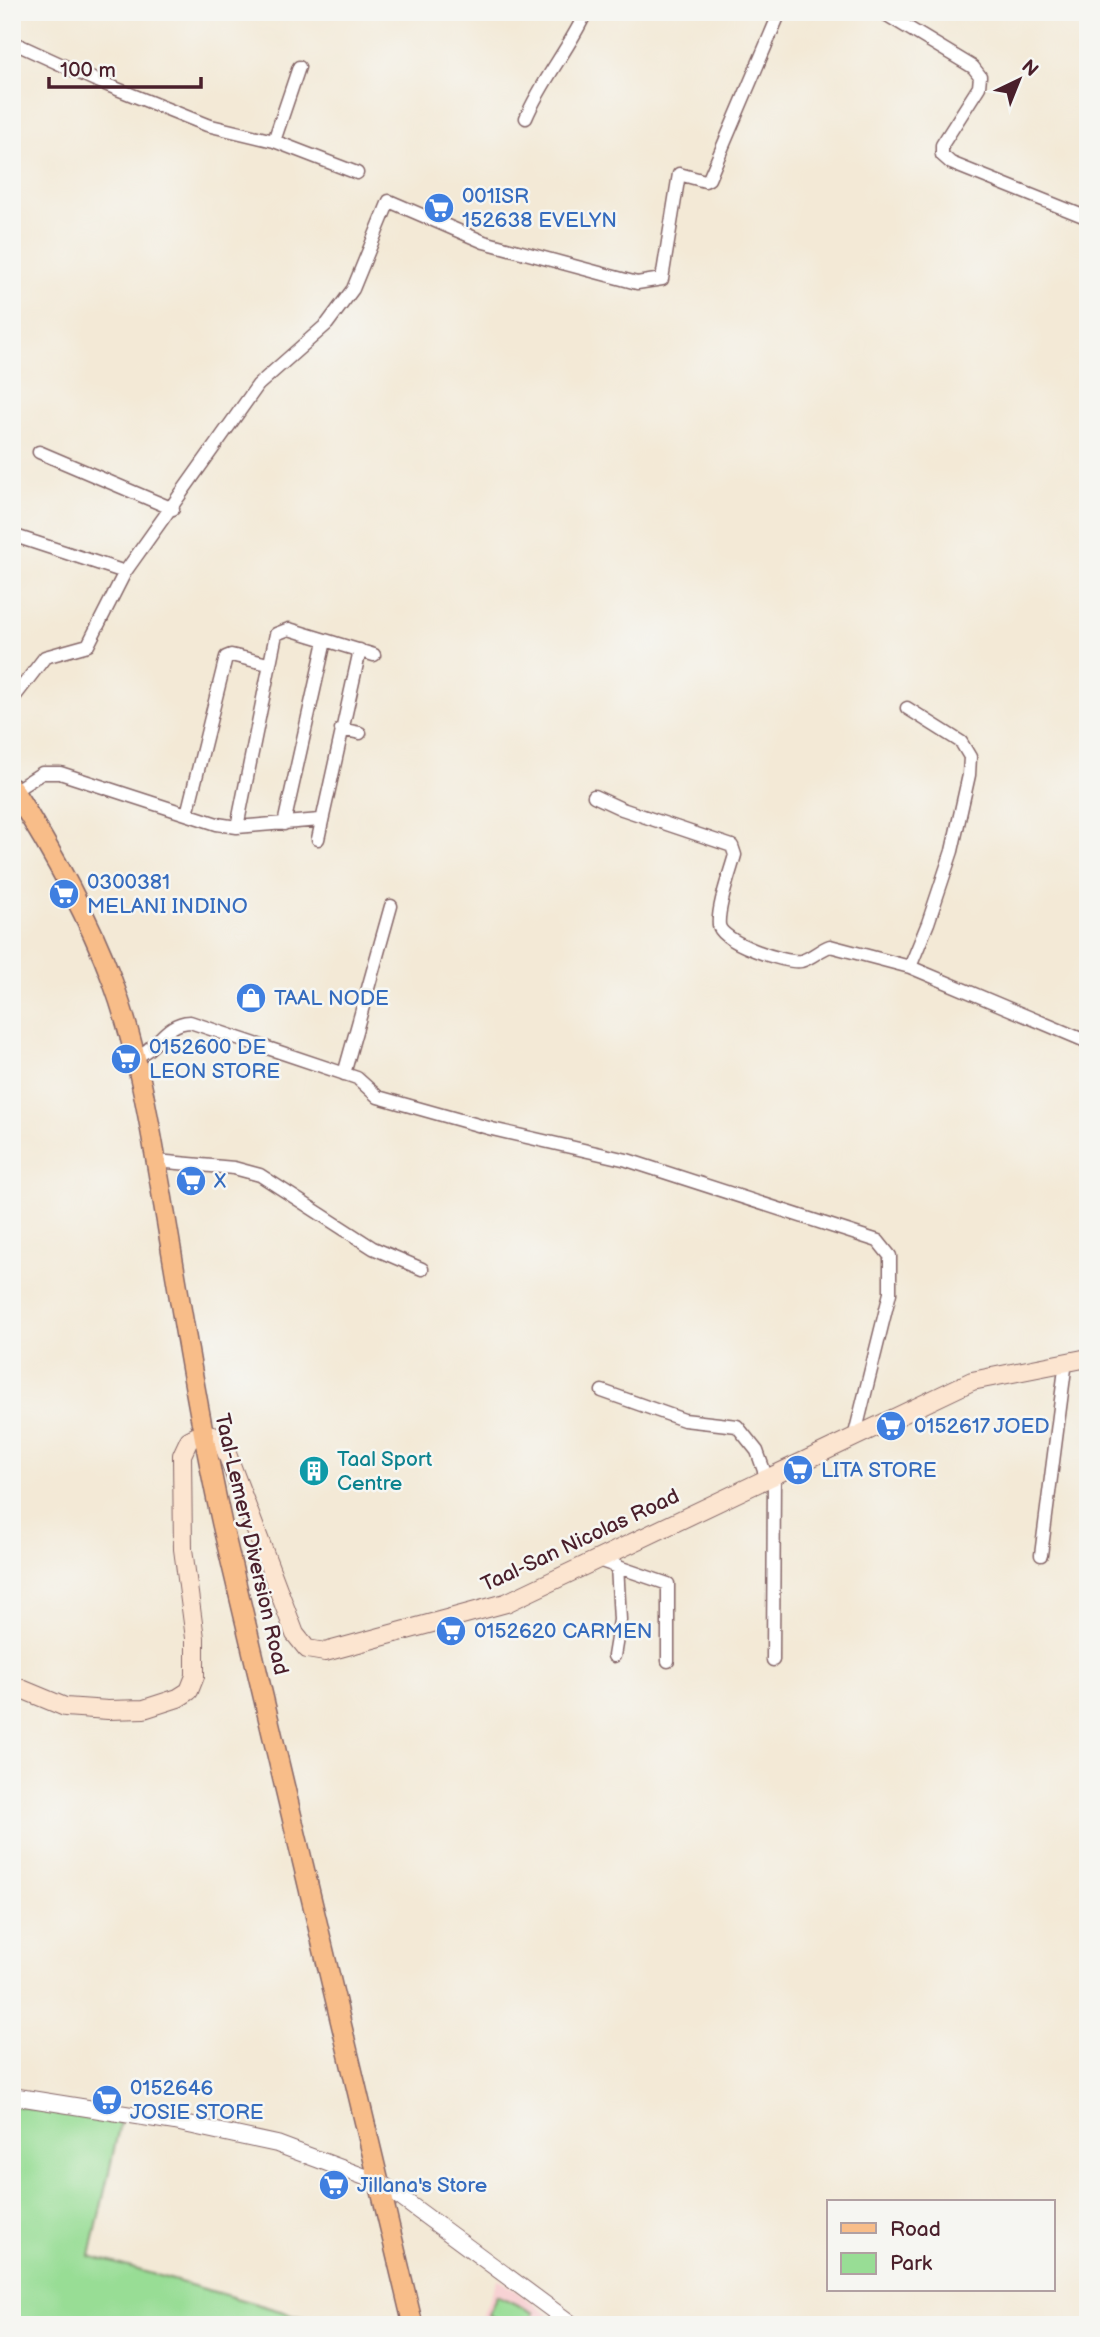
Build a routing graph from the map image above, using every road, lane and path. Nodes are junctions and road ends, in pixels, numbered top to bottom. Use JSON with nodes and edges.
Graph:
{"nodes":[{"id":1,"x":586,"y":12,"type":"edge"},
{"id":2,"x":780,"y":12,"type":"edge"},
{"id":3,"x":882,"y":12,"type":"edge"},
{"id":4,"x":12,"y":42,"type":"edge"},
{"id":5,"x":299,"y":67,"type":"dead end"},
{"id":6,"x":526,"y":118,"type":"dead end"},
{"id":7,"x":274,"y":141,"type":"junction"},
{"id":8,"x":357,"y":173,"type":"dead end"},
{"id":9,"x":1088,"y":218,"type":"edge"},
{"id":10,"x":39,"y":452,"type":"dead end"},
{"id":11,"x":173,"y":509,"type":"junction"},
{"id":12,"x":12,"y":535,"type":"edge"},
{"id":13,"x":125,"y":572,"type":"junction"},
{"id":14,"x":325,"y":641,"type":"junction"},
{"id":15,"x":360,"y":650,"type":"junction"},
{"id":16,"x":374,"y":654,"type":"dead end"},
{"id":17,"x":268,"y":664,"type":"junction"},
{"id":18,"x":12,"y":700,"type":"edge"},
{"id":19,"x":907,"y":708,"type":"dead end"},
{"id":20,"x":341,"y":729,"type":"junction"},
{"id":21,"x":360,"y":733,"type":"dead end"},
{"id":22,"x":13,"y":790,"type":"edge"},
{"id":23,"x":594,"y":796,"type":"dead end"},
{"id":24,"x":187,"y":814,"type":"junction"},
{"id":25,"x":320,"y":820,"type":"junction"},
{"id":26,"x":284,"y":824,"type":"junction"},
{"id":27,"x":237,"y":827,"type":"junction"},
{"id":28,"x":318,"y":839,"type":"dead end"},
{"id":29,"x":391,"y":906,"type":"dead end"},
{"id":30,"x":910,"y":967,"type":"junction"},
{"id":31,"x":1088,"y":1042,"type":"edge"},
{"id":32,"x":135,"y":1057,"type":"junction"},
{"id":33,"x":344,"y":1074,"type":"junction"},
{"id":34,"x":156,"y":1161,"type":"junction"},
{"id":35,"x":422,"y":1269,"type":"dead end"},
{"id":36,"x":1088,"y":1358,"type":"edge"},
{"id":37,"x":1066,"y":1361,"type":"junction"},
{"id":38,"x":602,"y":1391,"type":"dead end"},
{"id":39,"x":203,"y":1433,"type":"junction"},
{"id":40,"x":854,"y":1438,"type":"junction"},
{"id":41,"x":770,"y":1477,"type":"junction"},
{"id":42,"x":1041,"y":1555,"type":"dead end"},
{"id":43,"x":595,"y":1559,"type":"junction"},
{"id":44,"x":617,"y":1565,"type":"junction"},
{"id":45,"x":614,"y":1656,"type":"dead end"},
{"id":46,"x":774,"y":1660,"type":"dead end"},
{"id":47,"x":668,"y":1661,"type":"dead end"},
{"id":48,"x":12,"y":1685,"type":"edge"},
{"id":49,"x":12,"y":2096,"type":"edge"},
{"id":50,"x":381,"y":2183,"type":"junction"},
{"id":51,"x":413,"y":2325,"type":"edge"},
{"id":52,"x":573,"y":2325,"type":"edge"}],
"edges":[{"from":1,"to":6,"type":"street"},
{"from":2,"to":11,"type":"street"},
{"from":3,"to":9,"type":"street"},
{"from":4,"to":7,"type":"street"},
{"from":5,"to":7,"type":"street"},
{"from":7,"to":8,"type":"street"},
{"from":10,"to":11,"type":"street"},
{"from":11,"to":13,"type":"street"},
{"from":12,"to":13,"type":"street"},
{"from":13,"to":18,"type":"street"},
{"from":14,"to":15,"type":"street"},
{"from":14,"to":17,"type":"street"},
{"from":14,"to":26,"type":"street"},
{"from":15,"to":16,"type":"street"},
{"from":15,"to":20,"type":"street"},
{"from":17,"to":24,"type":"street"},
{"from":17,"to":27,"type":"street"},
{"from":19,"to":30,"type":"street"},
{"from":20,"to":21,"type":"street"},
{"from":20,"to":25,"type":"street"},
{"from":22,"to":24,"type":"street"},
{"from":22,"to":32,"type":"main road","name":"Taal-Lemery Diversion Road"},
{"from":23,"to":30,"type":"street"},
{"from":24,"to":27,"type":"street"},
{"from":25,"to":26,"type":"street"},
{"from":25,"to":28,"type":"street"},
{"from":26,"to":27,"type":"street"},
{"from":29,"to":33,"type":"street"},
{"from":30,"to":31,"type":"street"},
{"from":32,"to":33,"type":"street"},
{"from":32,"to":34,"type":"main road","name":"Taal-Lemery Diversion Road"},
{"from":33,"to":40,"type":"street"},
{"from":34,"to":35,"type":"street"},
{"from":34,"to":39,"type":"main road","name":"Taal-Lemery Diversion Road"},
{"from":36,"to":37,"type":"main road","name":"Taal-San Nicolas Road"},
{"from":37,"to":40,"type":"main road","name":"Taal-San Nicolas Road"},
{"from":37,"to":42,"type":"street"},
{"from":38,"to":41,"type":"street"},
{"from":39,"to":43,"type":"main road","name":"Taal-San Nicolas Road"},
{"from":39,"to":48,"type":"main road"},
{"from":39,"to":50,"type":"main road","name":"Taal-Lemery Diversion Road"},
{"from":40,"to":41,"type":"main road","name":"Taal-San Nicolas Road"},
{"from":41,"to":43,"type":"main road","name":"Taal-San Nicolas Road"},
{"from":41,"to":46,"type":"street"},
{"from":43,"to":44,"type":"street"},
{"from":44,"to":45,"type":"street"},
{"from":44,"to":47,"type":"street"},
{"from":49,"to":50,"type":"street"},
{"from":50,"to":51,"type":"main road","name":"Taal-Lemery Diversion Road"},
{"from":50,"to":52,"type":"street"}]}
